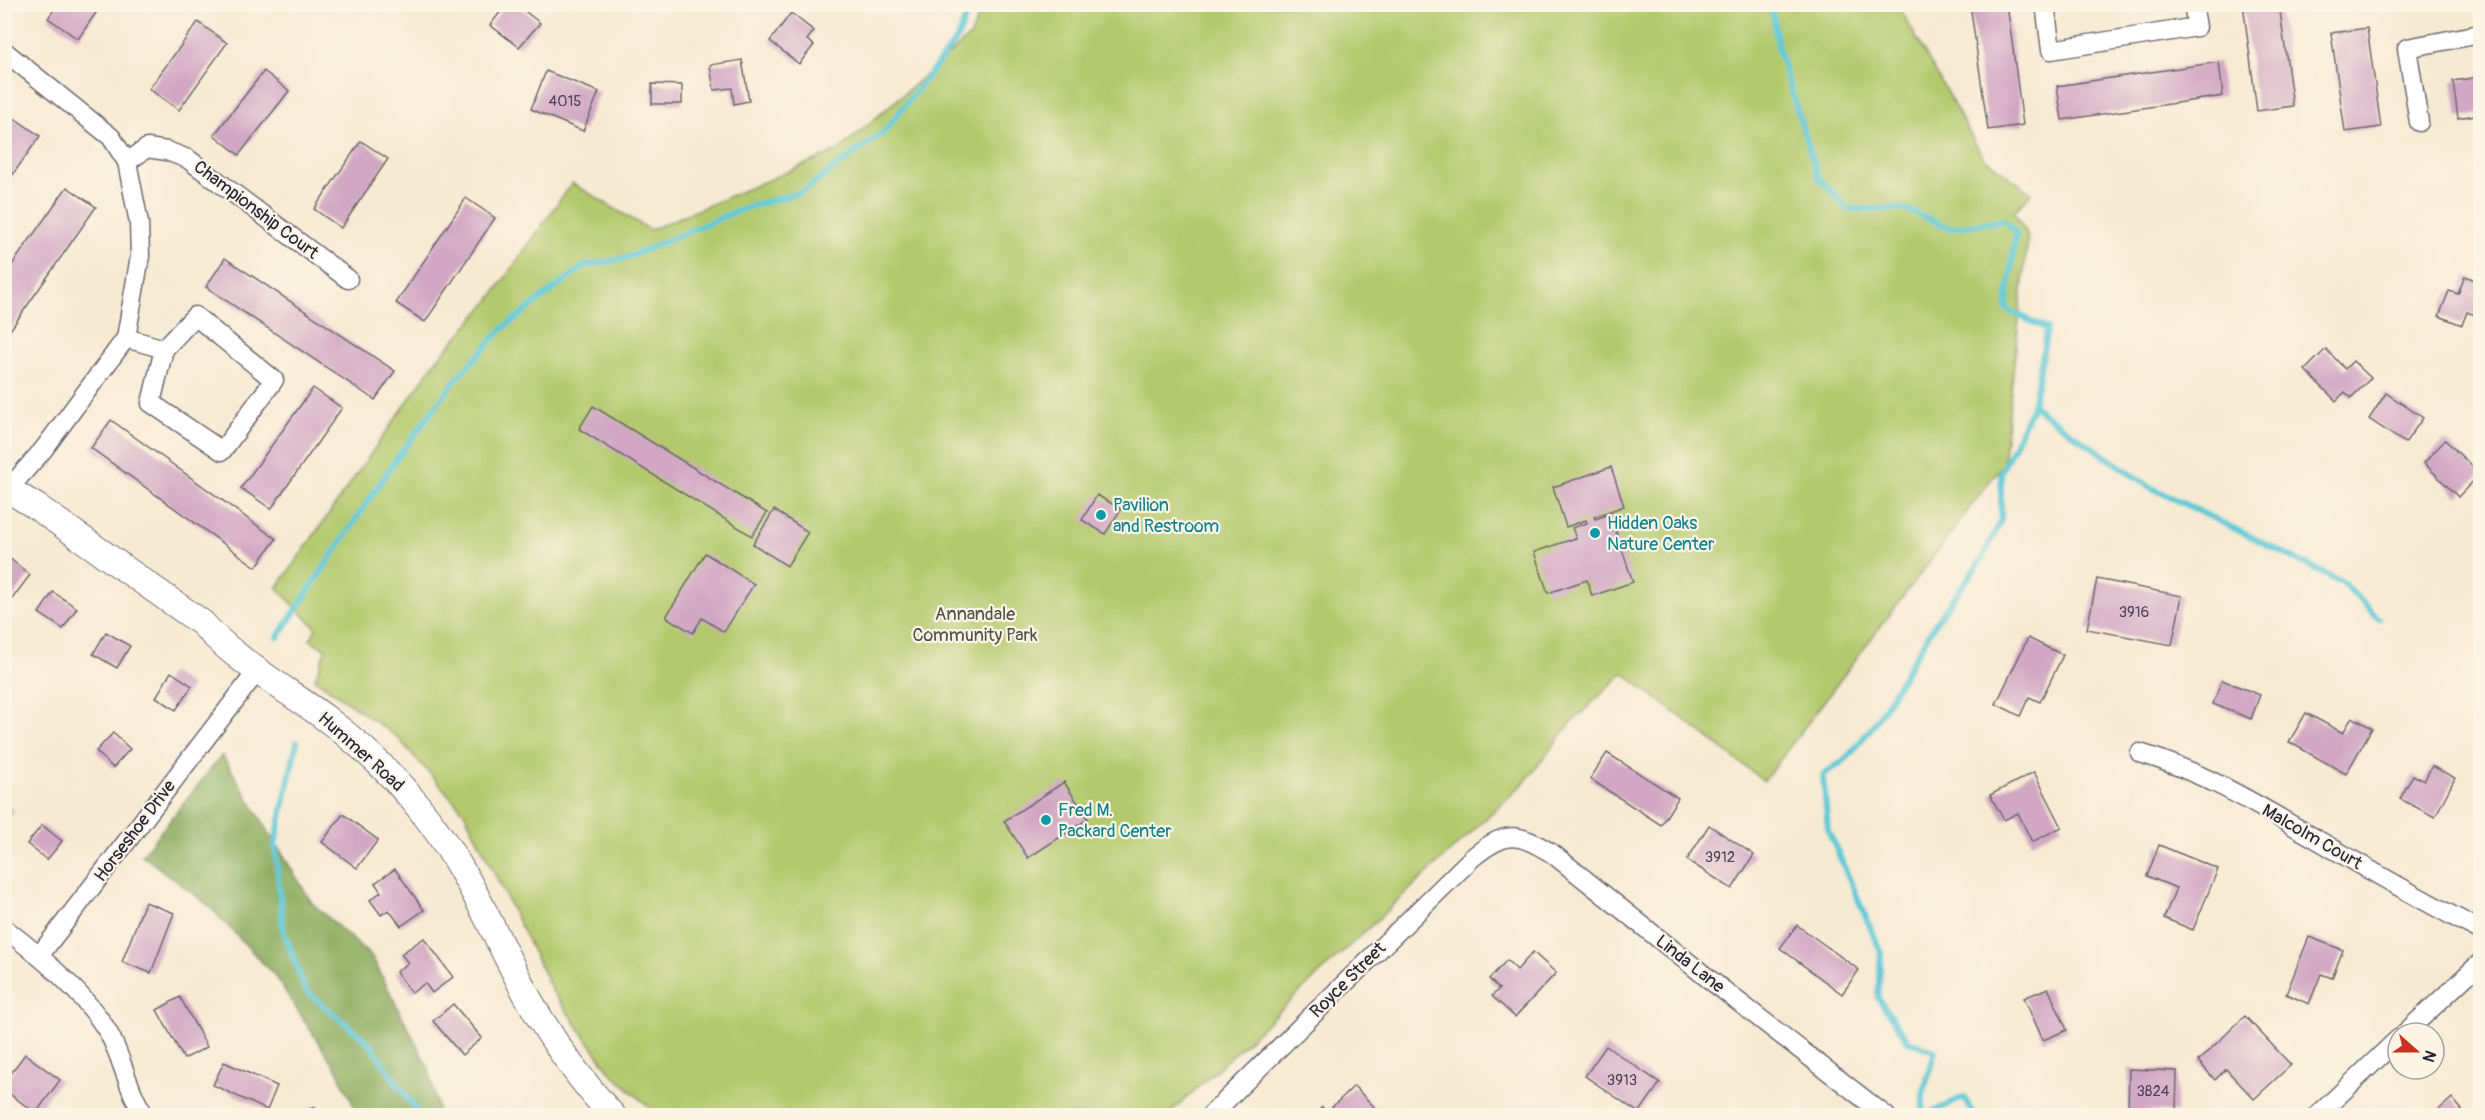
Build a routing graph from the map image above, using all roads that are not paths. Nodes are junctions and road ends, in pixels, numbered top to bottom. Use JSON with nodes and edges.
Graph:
{"nodes":[{"id":1,"x":2045,"y":4,"type":"edge"},
{"id":2,"x":2193,"y":4,"type":"edge"},
{"id":3,"x":2481,"y":34,"type":"edge"},
{"id":4,"x":4,"y":51,"type":"edge"},
{"id":5,"x":2419,"y":122,"type":"dead end"},
{"id":6,"x":127,"y":162,"type":"junction"},
{"id":7,"x":348,"y":279,"type":"dead end"},
{"id":8,"x":126,"y":338,"type":"junction"},
{"id":9,"x":164,"y":349,"type":"junction"},
{"id":10,"x":6,"y":490,"type":"edge"},
{"id":11,"x":258,"y":670,"type":"junction"},
{"id":12,"x":2140,"y":753,"type":"dead end"},
{"id":13,"x":1487,"y":845,"type":"joint"},
{"id":14,"x":4,"y":928,"type":"edge"},
{"id":15,"x":2481,"y":930,"type":"edge"},
{"id":16,"x":39,"y":956,"type":"junction"},
{"id":17,"x":2481,"y":963,"type":"edge"},
{"id":18,"x":2418,"y":1021,"type":"edge"},
{"id":19,"x":2386,"y":1051,"type":"edge"},
{"id":20,"x":145,"y":1116,"type":"edge"},
{"id":21,"x":613,"y":1116,"type":"edge"},
{"id":22,"x":1210,"y":1116,"type":"edge"},
{"id":23,"x":1886,"y":1116,"type":"edge"},
{"id":24,"x":2317,"y":1116,"type":"edge"}],
"edges":[{"from":1,"to":2,"type":"street"},
{"from":3,"to":5,"type":"street"},
{"from":4,"to":6,"type":"street"},
{"from":6,"to":7,"type":"street","name":"Championship Court"},
{"from":6,"to":8,"type":"street"},
{"from":8,"to":9,"type":"street"},
{"from":8,"to":10,"type":"street"},
{"from":9,"to":9,"type":"street"},
{"from":10,"to":11,"type":"main road","name":"Hummer Road"},
{"from":11,"to":16,"type":"street","name":"Horseshoe Drive"},
{"from":11,"to":21,"type":"main road","name":"Hummer Road"},
{"from":12,"to":15,"type":"street","name":"Malcolm Court"},
{"from":13,"to":22,"type":"street","name":"Royce Street"},
{"from":13,"to":23,"type":"street","name":"Linda Lane"},
{"from":14,"to":16,"type":"street"},
{"from":16,"to":20,"type":"street"},
{"from":17,"to":18,"type":"street"},
{"from":19,"to":24,"type":"street"}]}
